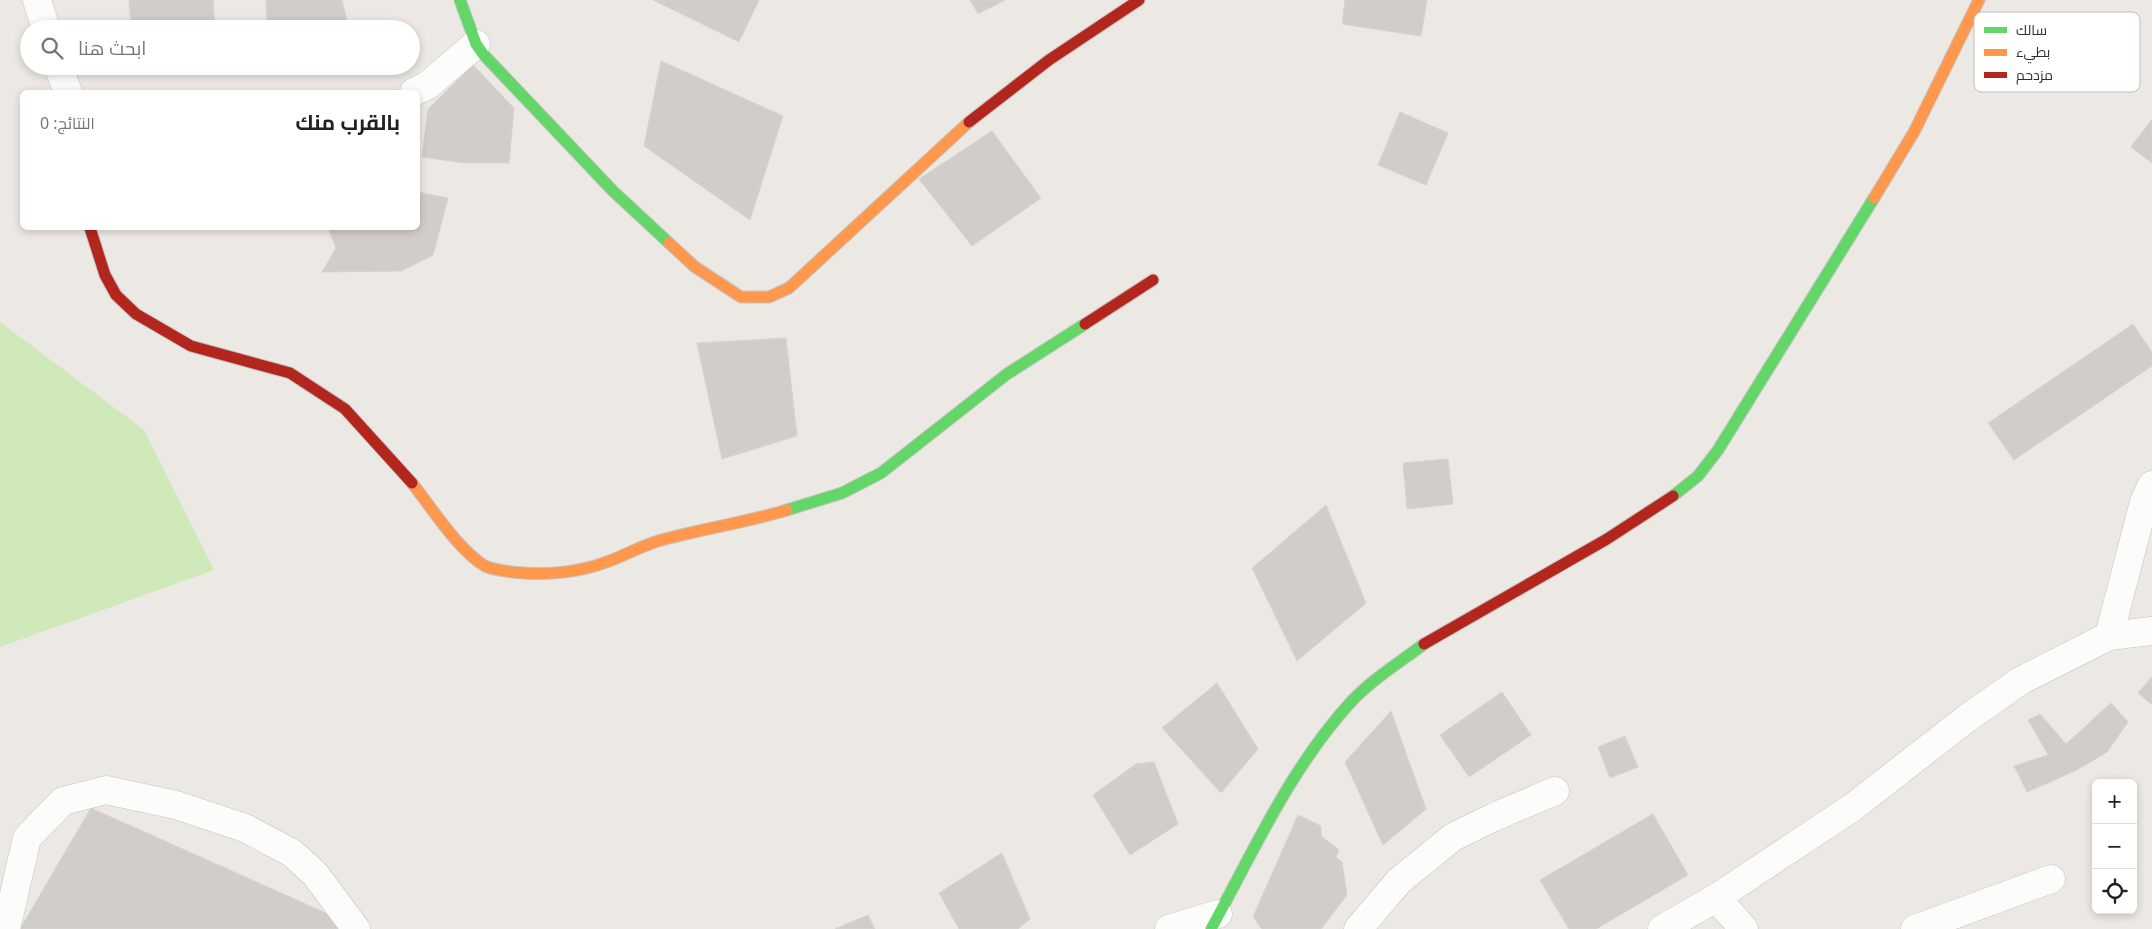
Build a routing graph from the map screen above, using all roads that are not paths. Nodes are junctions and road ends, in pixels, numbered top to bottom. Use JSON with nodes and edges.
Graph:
{"nodes":[{"id":1,"x":37,"y":0,"type":"edge"},
{"id":2,"x":460,"y":0,"type":"edge"},
{"id":3,"x":1139,"y":0,"type":"edge"},
{"id":4,"x":1979,"y":0,"type":"edge"},
{"id":5,"x":43,"y":20,"type":"edge"},
{"id":6,"x":476,"y":44,"type":"junction"},
{"id":7,"x":61,"y":75,"type":"edge"},
{"id":8,"x":67,"y":90,"type":"edge"},
{"id":9,"x":418,"y":90,"type":"edge"},
{"id":10,"x":91,"y":230,"type":"edge"},
{"id":11,"x":1153,"y":280,"type":"dead end"},
{"id":12,"x":2152,"y":485,"type":"edge"},
{"id":13,"x":2152,"y":631,"type":"edge"},
{"id":14,"x":2109,"y":636,"type":"junction"},
{"id":15,"x":1555,"y":792,"type":"dead end"},
{"id":16,"x":2051,"y":878,"type":"dead end"},
{"id":17,"x":1716,"y":898,"type":"junction"},
{"id":18,"x":1215,"y":922,"type":"edge"},
{"id":19,"x":6,"y":929,"type":"edge"},
{"id":20,"x":356,"y":929,"type":"edge"},
{"id":21,"x":1169,"y":929,"type":"edge"},
{"id":22,"x":1358,"y":929,"type":"edge"},
{"id":23,"x":1662,"y":929,"type":"edge"},
{"id":24,"x":1744,"y":929,"type":"edge"},
{"id":25,"x":1915,"y":929,"type":"edge"}],
"edges":[{"from":1,"to":5,"type":"street"},
{"from":2,"to":6,"type":"street"},
{"from":3,"to":6,"type":"street"},
{"from":4,"to":18,"type":"street"},
{"from":6,"to":9,"type":"street"},
{"from":7,"to":8,"type":"street"},
{"from":10,"to":11,"type":"street"},
{"from":12,"to":14,"type":"street"},
{"from":13,"to":14,"type":"street"},
{"from":14,"to":17,"type":"street"},
{"from":15,"to":22,"type":"street"},
{"from":16,"to":25,"type":"street"},
{"from":17,"to":23,"type":"street"},
{"from":17,"to":24,"type":"street"},
{"from":18,"to":21,"type":"street"},
{"from":19,"to":20,"type":"street"}]}
